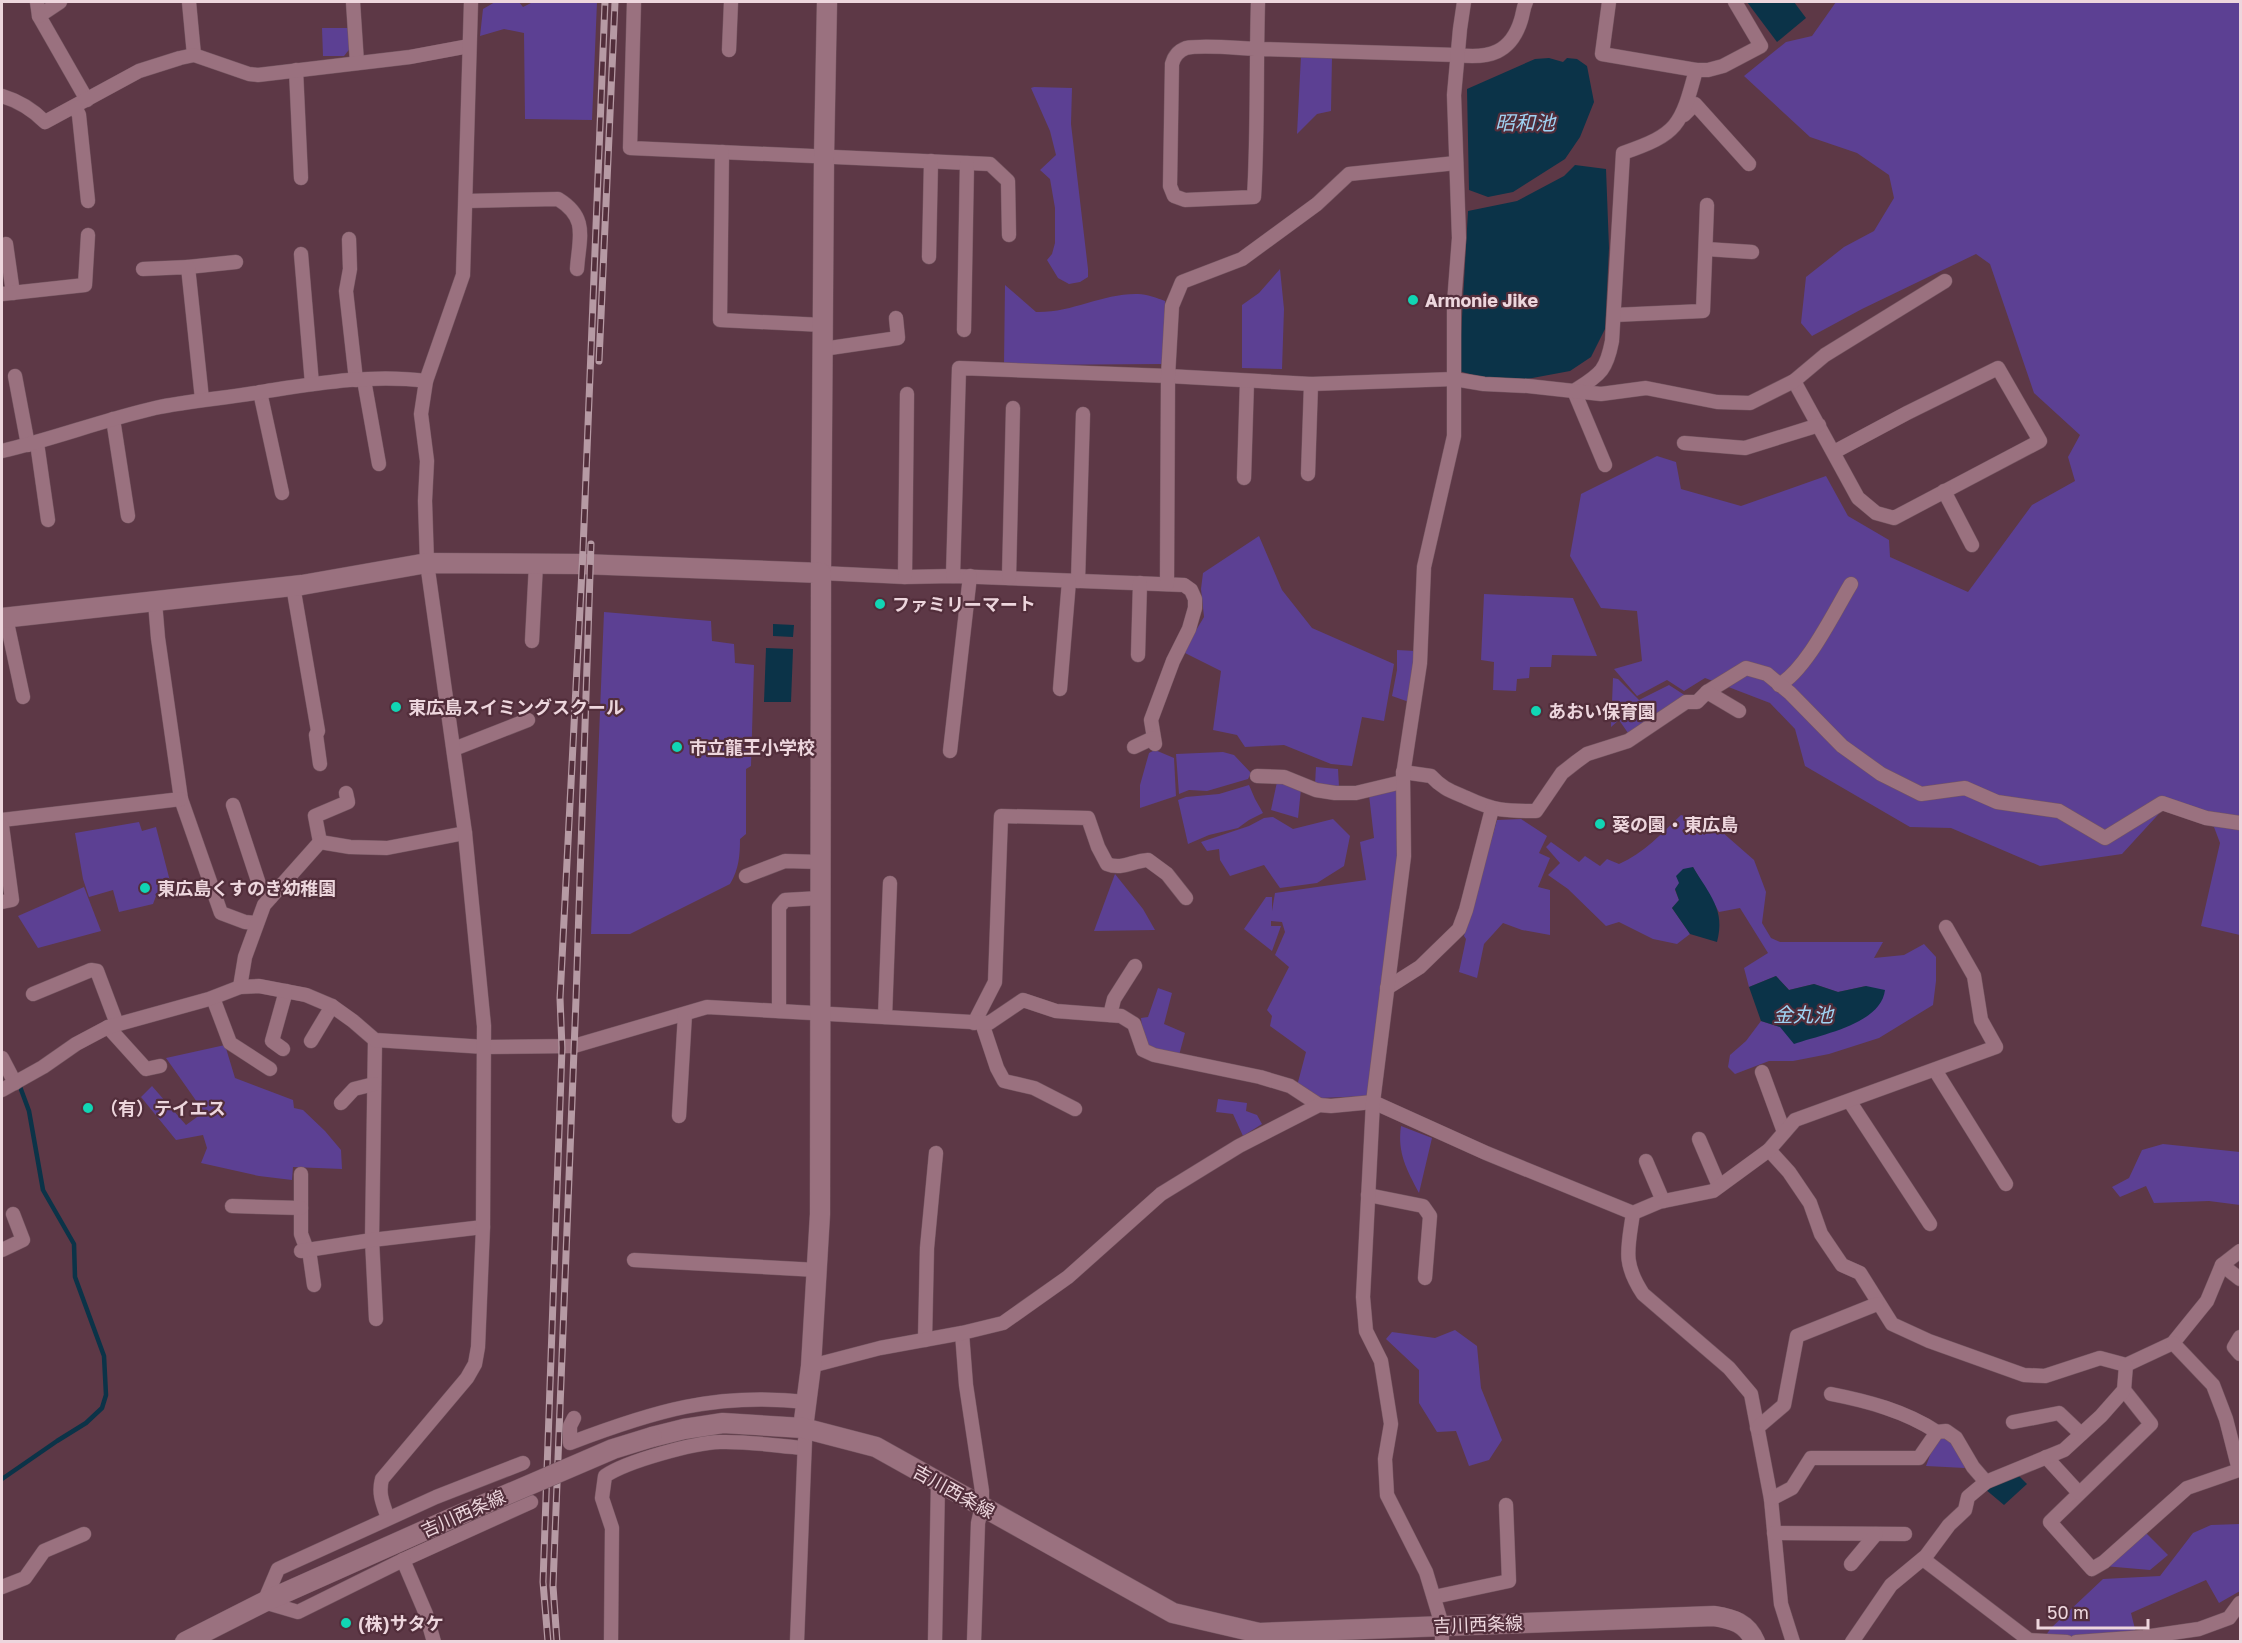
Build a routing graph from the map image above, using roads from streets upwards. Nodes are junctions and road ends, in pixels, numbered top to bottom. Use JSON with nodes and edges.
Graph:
{"nodes":[{"id":1,"x":37,"y":2,"type":"edge"},
{"id":2,"x":60,"y":2,"type":"edge"},
{"id":3,"x":189,"y":2,"type":"edge"},
{"id":4,"x":353,"y":2,"type":"edge"},
{"id":5,"x":471,"y":2,"type":"edge"},
{"id":6,"x":634,"y":2,"type":"edge"},
{"id":7,"x":731,"y":2,"type":"edge"},
{"id":8,"x":827,"y":2,"type":"edge"},
{"id":9,"x":1258,"y":2,"type":"edge"},
{"id":10,"x":1464,"y":2,"type":"edge"},
{"id":11,"x":1526,"y":2,"type":"edge"},
{"id":12,"x":1609,"y":2,"type":"edge"},
{"id":13,"x":1735,"y":2,"type":"edge"},
{"id":14,"x":39,"y":16,"type":"junction"},
{"id":15,"x":470,"y":46,"type":"junction"},
{"id":16,"x":1257,"y":49,"type":"junction"},
{"id":17,"x":729,"y":50,"type":"dead end"},
{"id":18,"x":194,"y":55,"type":"junction"},
{"id":19,"x":1458,"y":55,"type":"junction"},
{"id":20,"x":357,"y":63,"type":"junction"},
{"id":21,"x":297,"y":70,"type":"junction"},
{"id":22,"x":1696,"y":70,"type":"junction"},
{"id":23,"x":2,"y":96,"type":"edge"},
{"id":24,"x":87,"y":100,"type":"junction"},
{"id":25,"x":75,"y":107,"type":"junction"},
{"id":26,"x":1677,"y":123,"type":"junction"},
{"id":27,"x":722,"y":152,"type":"junction"},
{"id":28,"x":824,"y":157,"type":"junction"},
{"id":29,"x":930,"y":161,"type":"junction"},
{"id":30,"x":967,"y":163,"type":"junction"},
{"id":31,"x":1456,"y":163,"type":"junction"},
{"id":32,"x":1749,"y":164,"type":"dead end"},
{"id":33,"x":301,"y":178,"type":"dead end"},
{"id":34,"x":88,"y":201,"type":"dead end"},
{"id":35,"x":466,"y":201,"type":"junction"},
{"id":36,"x":1707,"y":206,"type":"dead end"},
{"id":37,"x":88,"y":235,"type":"dead end"},
{"id":38,"x":1009,"y":235,"type":"dead end"},
{"id":39,"x":349,"y":239,"type":"dead end"},
{"id":40,"x":6,"y":244,"type":"dead end"},
{"id":41,"x":1706,"y":249,"type":"junction"},
{"id":42,"x":1752,"y":252,"type":"dead end"},
{"id":43,"x":302,"y":254,"type":"dead end"},
{"id":44,"x":929,"y":257,"type":"dead end"},
{"id":45,"x":236,"y":262,"type":"dead end"},
{"id":46,"x":188,"y":267,"type":"junction"},
{"id":47,"x":143,"y":269,"type":"dead end"},
{"id":48,"x":577,"y":269,"type":"dead end"},
{"id":49,"x":1945,"y":281,"type":"dead end"},
{"id":50,"x":7,"y":293,"type":"edge"},
{"id":51,"x":1614,"y":315,"type":"junction"},
{"id":52,"x":896,"y":318,"type":"dead end"},
{"id":53,"x":824,"y":325,"type":"junction"},
{"id":54,"x":964,"y":330,"type":"dead end"},
{"id":55,"x":823,"y":349,"type":"junction"},
{"id":56,"x":15,"y":376,"type":"dead end"},
{"id":57,"x":1168,"y":376,"type":"junction"},
{"id":58,"x":1454,"y":379,"type":"junction"},
{"id":59,"x":360,"y":380,"type":"junction"},
{"id":60,"x":426,"y":381,"type":"junction"},
{"id":61,"x":1247,"y":381,"type":"junction"},
{"id":62,"x":1794,"y":381,"type":"junction"},
{"id":63,"x":312,"y":384,"type":"junction"},
{"id":64,"x":1311,"y":384,"type":"junction"},
{"id":65,"x":1574,"y":391,"type":"junction"},
{"id":66,"x":260,"y":392,"type":"junction"},
{"id":67,"x":907,"y":394,"type":"dead end"},
{"id":68,"x":202,"y":399,"type":"junction"},
{"id":69,"x":1013,"y":408,"type":"dead end"},
{"id":70,"x":1083,"y":414,"type":"dead end"},
{"id":71,"x":113,"y":419,"type":"junction"},
{"id":72,"x":1819,"y":425,"type":"junction"},
{"id":73,"x":1684,"y":443,"type":"dead end"},
{"id":74,"x":32,"y":444,"type":"junction"},
{"id":75,"x":2,"y":450,"type":"edge"},
{"id":76,"x":1834,"y":452,"type":"junction"},
{"id":77,"x":379,"y":464,"type":"dead end"},
{"id":78,"x":1605,"y":465,"type":"dead end"},
{"id":79,"x":1308,"y":474,"type":"dead end"},
{"id":80,"x":1244,"y":478,"type":"dead end"},
{"id":81,"x":1944,"y":491,"type":"junction"},
{"id":82,"x":282,"y":493,"type":"dead end"},
{"id":83,"x":128,"y":516,"type":"dead end"},
{"id":84,"x":48,"y":520,"type":"dead end"},
{"id":85,"x":1972,"y":545,"type":"dead end"},
{"id":86,"x":427,"y":563,"type":"junction"},
{"id":87,"x":536,"y":564,"type":"junction"},
{"id":88,"x":821,"y":573,"type":"junction"},
{"id":89,"x":953,"y":576,"type":"junction"},
{"id":90,"x":970,"y":576,"type":"junction"},
{"id":91,"x":905,"y":577,"type":"junction"},
{"id":92,"x":1008,"y":578,"type":"junction"},
{"id":93,"x":1073,"y":581,"type":"junction"},
{"id":94,"x":1140,"y":583,"type":"junction"},
{"id":95,"x":1167,"y":584,"type":"junction"},
{"id":96,"x":1851,"y":584,"type":"dead end"},
{"id":97,"x":293,"y":586,"type":"junction"},
{"id":98,"x":155,"y":602,"type":"junction"},
{"id":99,"x":4,"y":618,"type":"edge"},
{"id":100,"x":532,"y":641,"type":"dead end"},
{"id":101,"x":1138,"y":655,"type":"dead end"},
{"id":102,"x":1779,"y":685,"type":"junction"},
{"id":103,"x":1060,"y":689,"type":"dead end"},
{"id":104,"x":1707,"y":692,"type":"junction"},
{"id":105,"x":23,"y":697,"type":"dead end"},
{"id":106,"x":1739,"y":711,"type":"dead end"},
{"id":107,"x":528,"y":720,"type":"dead end"},
{"id":108,"x":1134,"y":747,"type":"dead end"},
{"id":109,"x":454,"y":748,"type":"junction"},
{"id":110,"x":950,"y":751,"type":"dead end"},
{"id":111,"x":320,"y":764,"type":"dead end"},
{"id":112,"x":1257,"y":776,"type":"dead end"},
{"id":113,"x":1403,"y":777,"type":"junction"},
{"id":114,"x":346,"y":793,"type":"dead end"},
{"id":115,"x":181,"y":799,"type":"junction"},
{"id":116,"x":233,"y":805,"type":"dead end"},
{"id":117,"x":1492,"y":809,"type":"junction"},
{"id":118,"x":2,"y":820,"type":"edge"},
{"id":119,"x":2241,"y":823,"type":"edge"},
{"id":120,"x":2,"y":826,"type":"edge"},
{"id":121,"x":465,"y":833,"type":"junction"},
{"id":122,"x":320,"y":842,"type":"junction"},
{"id":123,"x":820,"y":862,"type":"junction"},
{"id":124,"x":746,"y":876,"type":"dead end"},
{"id":125,"x":890,"y":883,"type":"dead end"},
{"id":126,"x":271,"y":897,"type":"junction"},
{"id":127,"x":820,"y":898,"type":"junction"},
{"id":128,"x":1186,"y":898,"type":"dead end"},
{"id":129,"x":2,"y":902,"type":"edge"},
{"id":130,"x":257,"y":923,"type":"junction"},
{"id":131,"x":1946,"y":927,"type":"dead end"},
{"id":132,"x":1135,"y":966,"type":"dead end"},
{"id":133,"x":240,"y":987,"type":"junction"},
{"id":134,"x":1387,"y":988,"type":"junction"},
{"id":135,"x":286,"y":991,"type":"junction"},
{"id":136,"x":33,"y":994,"type":"dead end"},
{"id":137,"x":213,"y":998,"type":"junction"},
{"id":138,"x":332,"y":1006,"type":"junction"},
{"id":139,"x":779,"y":1011,"type":"junction"},
{"id":140,"x":819,"y":1012,"type":"junction"},
{"id":141,"x":685,"y":1014,"type":"junction"},
{"id":142,"x":1110,"y":1015,"type":"junction"},
{"id":143,"x":885,"y":1017,"type":"junction"},
{"id":144,"x":978,"y":1023,"type":"junction"},
{"id":145,"x":112,"y":1025,"type":"junction"},
{"id":146,"x":375,"y":1040,"type":"junction"},
{"id":147,"x":311,"y":1041,"type":"dead end"},
{"id":148,"x":485,"y":1047,"type":"junction"},
{"id":149,"x":283,"y":1049,"type":"dead end"},
{"id":150,"x":2,"y":1058,"type":"edge"},
{"id":151,"x":160,"y":1066,"type":"dead end"},
{"id":152,"x":270,"y":1069,"type":"dead end"},
{"id":153,"x":1935,"y":1070,"type":"junction"},
{"id":154,"x":1762,"y":1072,"type":"dead end"},
{"id":155,"x":15,"y":1083,"type":"junction"},
{"id":156,"x":375,"y":1084,"type":"junction"},
{"id":157,"x":2,"y":1090,"type":"edge"},
{"id":158,"x":1373,"y":1102,"type":"junction"},
{"id":159,"x":1850,"y":1102,"type":"junction"},
{"id":160,"x":341,"y":1103,"type":"dead end"},
{"id":161,"x":1319,"y":1105,"type":"junction"},
{"id":162,"x":1075,"y":1109,"type":"dead end"},
{"id":163,"x":680,"y":1116,"type":"dead end"},
{"id":164,"x":1784,"y":1132,"type":"junction"},
{"id":165,"x":1699,"y":1139,"type":"dead end"},
{"id":166,"x":1769,"y":1150,"type":"junction"},
{"id":167,"x":936,"y":1153,"type":"dead end"},
{"id":168,"x":1646,"y":1161,"type":"dead end"},
{"id":169,"x":301,"y":1174,"type":"dead end"},
{"id":170,"x":2006,"y":1184,"type":"dead end"},
{"id":171,"x":1719,"y":1186,"type":"junction"},
{"id":172,"x":1368,"y":1195,"type":"junction"},
{"id":173,"x":1663,"y":1201,"type":"junction"},
{"id":174,"x":232,"y":1206,"type":"dead end"},
{"id":175,"x":301,"y":1208,"type":"junction"},
{"id":176,"x":1633,"y":1213,"type":"junction"},
{"id":177,"x":13,"y":1214,"type":"dead end"},
{"id":178,"x":1930,"y":1224,"type":"dead end"},
{"id":179,"x":483,"y":1227,"type":"junction"},
{"id":180,"x":372,"y":1240,"type":"junction"},
{"id":181,"x":2,"y":1250,"type":"edge"},
{"id":182,"x":305,"y":1251,"type":"junction"},
{"id":183,"x":2241,"y":1251,"type":"edge"},
{"id":184,"x":634,"y":1260,"type":"dead end"},
{"id":185,"x":2222,"y":1265,"type":"junction"},
{"id":186,"x":817,"y":1270,"type":"junction"},
{"id":187,"x":1425,"y":1278,"type":"dead end"},
{"id":188,"x":2241,"y":1279,"type":"edge"},
{"id":189,"x":314,"y":1286,"type":"dead end"},
{"id":190,"x":1878,"y":1304,"type":"junction"},
{"id":191,"x":376,"y":1319,"type":"dead end"},
{"id":192,"x":962,"y":1333,"type":"junction"},
{"id":193,"x":2241,"y":1337,"type":"edge"},
{"id":194,"x":925,"y":1340,"type":"junction"},
{"id":195,"x":2173,"y":1343,"type":"junction"},
{"id":196,"x":2241,"y":1354,"type":"edge"},
{"id":197,"x":2126,"y":1365,"type":"junction"},
{"id":198,"x":811,"y":1366,"type":"junction"},
{"id":199,"x":2124,"y":1390,"type":"junction"},
{"id":200,"x":1830,"y":1394,"type":"dead end"},
{"id":201,"x":807,"y":1402,"type":"junction"},
{"id":202,"x":574,"y":1418,"type":"dead end"},
{"id":203,"x":2013,"y":1422,"type":"dead end"},
{"id":204,"x":803,"y":1428,"type":"junction"},
{"id":205,"x":1757,"y":1428,"type":"junction"},
{"id":206,"x":1937,"y":1432,"type":"junction"},
{"id":207,"x":593,"y":1434,"type":"junction"},
{"id":208,"x":2081,"y":1434,"type":"junction"},
{"id":209,"x":804,"y":1448,"type":"junction"},
{"id":210,"x":2046,"y":1457,"type":"junction"},
{"id":211,"x":523,"y":1463,"type":"dead end"},
{"id":212,"x":2240,"y":1471,"type":"edge"},
{"id":213,"x":609,"y":1473,"type":"junction"},
{"id":214,"x":481,"y":1479,"type":"junction"},
{"id":215,"x":938,"y":1482,"type":"junction"},
{"id":216,"x":1986,"y":1482,"type":"junction"},
{"id":217,"x":2079,"y":1493,"type":"junction"},
{"id":218,"x":1771,"y":1500,"type":"junction"},
{"id":219,"x":531,"y":1502,"type":"dead end"},
{"id":220,"x":1506,"y":1505,"type":"dead end"},
{"id":221,"x":982,"y":1506,"type":"junction"},
{"id":222,"x":498,"y":1516,"type":"junction"},
{"id":223,"x":388,"y":1518,"type":"junction"},
{"id":224,"x":1774,"y":1533,"type":"junction"},
{"id":225,"x":84,"y":1534,"type":"dead end"},
{"id":226,"x":1876,"y":1534,"type":"junction"},
{"id":227,"x":1905,"y":1534,"type":"dead end"},
{"id":228,"x":1923,"y":1558,"type":"junction"},
{"id":229,"x":403,"y":1560,"type":"junction"},
{"id":230,"x":1851,"y":1564,"type":"dead end"},
{"id":231,"x":2,"y":1587,"type":"edge"},
{"id":232,"x":1434,"y":1597,"type":"junction"},
{"id":233,"x":264,"y":1602,"type":"junction"},
{"id":234,"x":2241,"y":1603,"type":"edge"},
{"id":235,"x":1442,"y":1633,"type":"edge"},
{"id":236,"x":1750,"y":1634,"type":"edge"},
{"id":237,"x":186,"y":1641,"type":"edge"},
{"id":238,"x":434,"y":1641,"type":"edge"},
{"id":239,"x":611,"y":1641,"type":"edge"},
{"id":240,"x":797,"y":1641,"type":"edge"},
{"id":241,"x":935,"y":1641,"type":"edge"},
{"id":242,"x":974,"y":1641,"type":"edge"},
{"id":243,"x":1793,"y":1641,"type":"edge"},
{"id":244,"x":1852,"y":1641,"type":"edge"},
{"id":245,"x":2067,"y":1641,"type":"edge"},
{"id":246,"x":2076,"y":1641,"type":"edge"}],
"edges":[{"from":1,"to":14,"type":"street"},
{"from":2,"to":14,"type":"street"},
{"from":3,"to":18,"type":"street"},
{"from":4,"to":20,"type":"street"},
{"from":5,"to":15,"type":"street"},
{"from":6,"to":27,"type":"street"},
{"from":7,"to":17,"type":"street"},
{"from":8,"to":28,"type":"street"},
{"from":9,"to":16,"type":"street"},
{"from":10,"to":19,"type":"street"},
{"from":11,"to":19,"type":"street"},
{"from":12,"to":22,"type":"street"},
{"from":13,"to":22,"type":"street"},
{"from":14,"to":24,"type":"street"},
{"from":15,"to":20,"type":"street"},
{"from":15,"to":35,"type":"street"},
{"from":16,"to":16,"type":"street"},
{"from":16,"to":19,"type":"street"},
{"from":18,"to":21,"type":"street"},
{"from":18,"to":24,"type":"street"},
{"from":19,"to":31,"type":"street"},
{"from":20,"to":21,"type":"street"},
{"from":21,"to":33,"type":"street"},
{"from":22,"to":26,"type":"street"},
{"from":23,"to":25,"type":"street"},
{"from":24,"to":25,"type":"street"},
{"from":25,"to":34,"type":"street"},
{"from":26,"to":32,"type":"street"},
{"from":26,"to":51,"type":"street"},
{"from":27,"to":28,"type":"street"},
{"from":27,"to":53,"type":"street"},
{"from":28,"to":29,"type":"street"},
{"from":28,"to":53,"type":"street"},
{"from":29,"to":30,"type":"street"},
{"from":29,"to":44,"type":"street"},
{"from":30,"to":38,"type":"street"},
{"from":30,"to":54,"type":"street"},
{"from":31,"to":57,"type":"street"},
{"from":31,"to":58,"type":"street"},
{"from":35,"to":48,"type":"street"},
{"from":35,"to":60,"type":"street"},
{"from":36,"to":41,"type":"street"},
{"from":37,"to":50,"type":"street"},
{"from":39,"to":59,"type":"street"},
{"from":40,"to":50,"type":"street"},
{"from":41,"to":42,"type":"street"},
{"from":41,"to":51,"type":"street"},
{"from":43,"to":63,"type":"street"},
{"from":45,"to":46,"type":"street"},
{"from":46,"to":47,"type":"street"},
{"from":46,"to":68,"type":"street"},
{"from":49,"to":62,"type":"street"},
{"from":51,"to":65,"type":"street"},
{"from":52,"to":55,"type":"street"},
{"from":53,"to":55,"type":"street"},
{"from":55,"to":88,"type":"street"},
{"from":56,"to":74,"type":"street"},
{"from":57,"to":61,"type":"street"},
{"from":57,"to":89,"type":"street"},
{"from":57,"to":95,"type":"street"},
{"from":58,"to":64,"type":"street"},
{"from":58,"to":65,"type":"street"},
{"from":58,"to":113,"type":"street"},
{"from":59,"to":60,"type":"street"},
{"from":59,"to":63,"type":"street"},
{"from":59,"to":77,"type":"street"},
{"from":60,"to":86,"type":"street"},
{"from":61,"to":64,"type":"street"},
{"from":61,"to":80,"type":"street"},
{"from":62,"to":65,"type":"street"},
{"from":62,"to":72,"type":"street"},
{"from":63,"to":66,"type":"street"},
{"from":64,"to":79,"type":"street"},
{"from":65,"to":78,"type":"street"},
{"from":66,"to":68,"type":"street"},
{"from":66,"to":82,"type":"street"},
{"from":67,"to":91,"type":"street"},
{"from":68,"to":71,"type":"street"},
{"from":69,"to":92,"type":"street"},
{"from":70,"to":93,"type":"street"},
{"from":71,"to":74,"type":"street"},
{"from":71,"to":83,"type":"street"},
{"from":72,"to":73,"type":"street"},
{"from":72,"to":76,"type":"street"},
{"from":74,"to":75,"type":"street"},
{"from":74,"to":84,"type":"street"},
{"from":76,"to":81,"type":"street"},
{"from":76,"to":81,"type":"street"},
{"from":81,"to":85,"type":"street"},
{"from":86,"to":87,"type":"street"},
{"from":86,"to":97,"type":"street"},
{"from":86,"to":109,"type":"street"},
{"from":87,"to":88,"type":"street"},
{"from":87,"to":100,"type":"street"},
{"from":88,"to":91,"type":"street"},
{"from":88,"to":123,"type":"street"},
{"from":89,"to":90,"type":"street"},
{"from":89,"to":91,"type":"street"},
{"from":90,"to":92,"type":"street"},
{"from":90,"to":110,"type":"street"},
{"from":92,"to":93,"type":"street"},
{"from":93,"to":94,"type":"street"},
{"from":93,"to":103,"type":"street"},
{"from":94,"to":95,"type":"street"},
{"from":94,"to":101,"type":"street"},
{"from":95,"to":108,"type":"street"},
{"from":96,"to":102,"type":"street"},
{"from":97,"to":98,"type":"street"},
{"from":97,"to":111,"type":"street"},
{"from":98,"to":99,"type":"street"},
{"from":98,"to":115,"type":"street"},
{"from":99,"to":105,"type":"street"},
{"from":102,"to":104,"type":"street"},
{"from":102,"to":119,"type":"street"},
{"from":104,"to":106,"type":"street"},
{"from":104,"to":117,"type":"street"},
{"from":107,"to":109,"type":"street"},
{"from":109,"to":121,"type":"street"},
{"from":112,"to":113,"type":"street"},
{"from":113,"to":117,"type":"street"},
{"from":113,"to":134,"type":"street"},
{"from":114,"to":122,"type":"street"},
{"from":115,"to":118,"type":"street"},
{"from":115,"to":130,"type":"street"},
{"from":116,"to":126,"type":"street"},
{"from":117,"to":134,"type":"street"},
{"from":120,"to":129,"type":"street"},
{"from":121,"to":122,"type":"street"},
{"from":121,"to":148,"type":"street"},
{"from":122,"to":126,"type":"street"},
{"from":123,"to":124,"type":"street"},
{"from":123,"to":127,"type":"street"},
{"from":125,"to":143,"type":"street"},
{"from":126,"to":130,"type":"street"},
{"from":127,"to":139,"type":"street"},
{"from":127,"to":140,"type":"street"},
{"from":128,"to":144,"type":"street"},
{"from":130,"to":133,"type":"street"},
{"from":131,"to":153,"type":"street"},
{"from":132,"to":142,"type":"street"},
{"from":133,"to":135,"type":"street"},
{"from":133,"to":137,"type":"street"},
{"from":134,"to":158,"type":"street"},
{"from":135,"to":138,"type":"street"},
{"from":135,"to":149,"type":"street"},
{"from":136,"to":145,"type":"street"},
{"from":137,"to":145,"type":"street"},
{"from":137,"to":152,"type":"street"},
{"from":138,"to":146,"type":"street"},
{"from":138,"to":147,"type":"street"},
{"from":139,"to":140,"type":"street"},
{"from":139,"to":141,"type":"street"},
{"from":140,"to":143,"type":"street"},
{"from":140,"to":186,"type":"street"},
{"from":141,"to":148,"type":"street"},
{"from":141,"to":163,"type":"street"},
{"from":142,"to":144,"type":"street"},
{"from":142,"to":161,"type":"street"},
{"from":143,"to":144,"type":"street"},
{"from":144,"to":162,"type":"street"},
{"from":145,"to":151,"type":"street"},
{"from":145,"to":155,"type":"street"},
{"from":146,"to":148,"type":"street"},
{"from":146,"to":156,"type":"street"},
{"from":148,"to":179,"type":"street"},
{"from":150,"to":155,"type":"street"},
{"from":153,"to":159,"type":"street"},
{"from":153,"to":170,"type":"street"},
{"from":154,"to":164,"type":"street"},
{"from":155,"to":157,"type":"street"},
{"from":156,"to":160,"type":"street"},
{"from":156,"to":180,"type":"street"},
{"from":158,"to":161,"type":"street"},
{"from":158,"to":172,"type":"street"},
{"from":158,"to":176,"type":"street"},
{"from":159,"to":164,"type":"street"},
{"from":159,"to":178,"type":"street"},
{"from":161,"to":192,"type":"street"},
{"from":164,"to":166,"type":"street"},
{"from":165,"to":171,"type":"street"},
{"from":166,"to":171,"type":"street"},
{"from":166,"to":190,"type":"street"},
{"from":167,"to":194,"type":"street"},
{"from":168,"to":173,"type":"street"},
{"from":169,"to":175,"type":"street"},
{"from":171,"to":173,"type":"street"},
{"from":172,"to":187,"type":"street"},
{"from":172,"to":232,"type":"street"},
{"from":173,"to":176,"type":"street"},
{"from":174,"to":175,"type":"street"},
{"from":175,"to":182,"type":"street"},
{"from":176,"to":205,"type":"street"},
{"from":177,"to":181,"type":"street"},
{"from":179,"to":180,"type":"street"},
{"from":179,"to":223,"type":"street"},
{"from":180,"to":182,"type":"street"},
{"from":180,"to":191,"type":"street"},
{"from":182,"to":189,"type":"street"},
{"from":183,"to":185,"type":"street"},
{"from":184,"to":186,"type":"street"},
{"from":185,"to":188,"type":"street"},
{"from":185,"to":195,"type":"street"},
{"from":186,"to":198,"type":"street"},
{"from":190,"to":197,"type":"street"},
{"from":190,"to":205,"type":"street"},
{"from":192,"to":194,"type":"street"},
{"from":192,"to":221,"type":"street"},
{"from":193,"to":196,"type":"street"},
{"from":194,"to":198,"type":"street"},
{"from":195,"to":197,"type":"street"},
{"from":195,"to":212,"type":"street"},
{"from":197,"to":199,"type":"street"},
{"from":198,"to":201,"type":"street"},
{"from":199,"to":208,"type":"street"},
{"from":199,"to":217,"type":"street"},
{"from":200,"to":206,"type":"street"},
{"from":201,"to":204,"type":"street"},
{"from":201,"to":207,"type":"street"},
{"from":202,"to":207,"type":"street"},
{"from":203,"to":208,"type":"street"},
{"from":204,"to":209,"type":"street"},
{"from":204,"to":215,"type":"street","name":"吉川西条線"},
{"from":204,"to":233,"type":"street","name":"吉川西条線","bridge":true},
{"from":205,"to":218,"type":"street"},
{"from":206,"to":216,"type":"street"},
{"from":206,"to":218,"type":"street"},
{"from":207,"to":213,"type":"street"},
{"from":208,"to":210,"type":"street"},
{"from":209,"to":213,"type":"street"},
{"from":209,"to":240,"type":"street"},
{"from":210,"to":216,"type":"street"},
{"from":210,"to":217,"type":"street"},
{"from":211,"to":214,"type":"street"},
{"from":212,"to":217,"type":"street"},
{"from":213,"to":239,"type":"street"},
{"from":214,"to":222,"type":"street"},
{"from":214,"to":223,"type":"street"},
{"from":215,"to":221,"type":"street","name":"吉川西条線"},
{"from":215,"to":241,"type":"street"},
{"from":216,"to":228,"type":"street"},
{"from":218,"to":224,"type":"street"},
{"from":219,"to":222,"type":"street"},
{"from":220,"to":232,"type":"street"},
{"from":221,"to":235,"type":"street","name":"吉川西条線"},
{"from":221,"to":242,"type":"street"},
{"from":222,"to":229,"type":"street"},
{"from":223,"to":233,"type":"street"},
{"from":224,"to":226,"type":"street"},
{"from":224,"to":243,"type":"street"},
{"from":225,"to":231,"type":"street"},
{"from":226,"to":227,"type":"street"},
{"from":226,"to":230,"type":"street"},
{"from":228,"to":244,"type":"street"},
{"from":228,"to":245,"type":"street"},
{"from":229,"to":233,"type":"street"},
{"from":229,"to":238,"type":"street"},
{"from":232,"to":235,"type":"street"},
{"from":233,"to":237,"type":"street","name":"吉川西条線"},
{"from":234,"to":246,"type":"street"},
{"from":235,"to":236,"type":"street","name":"吉川西条線"}]}
